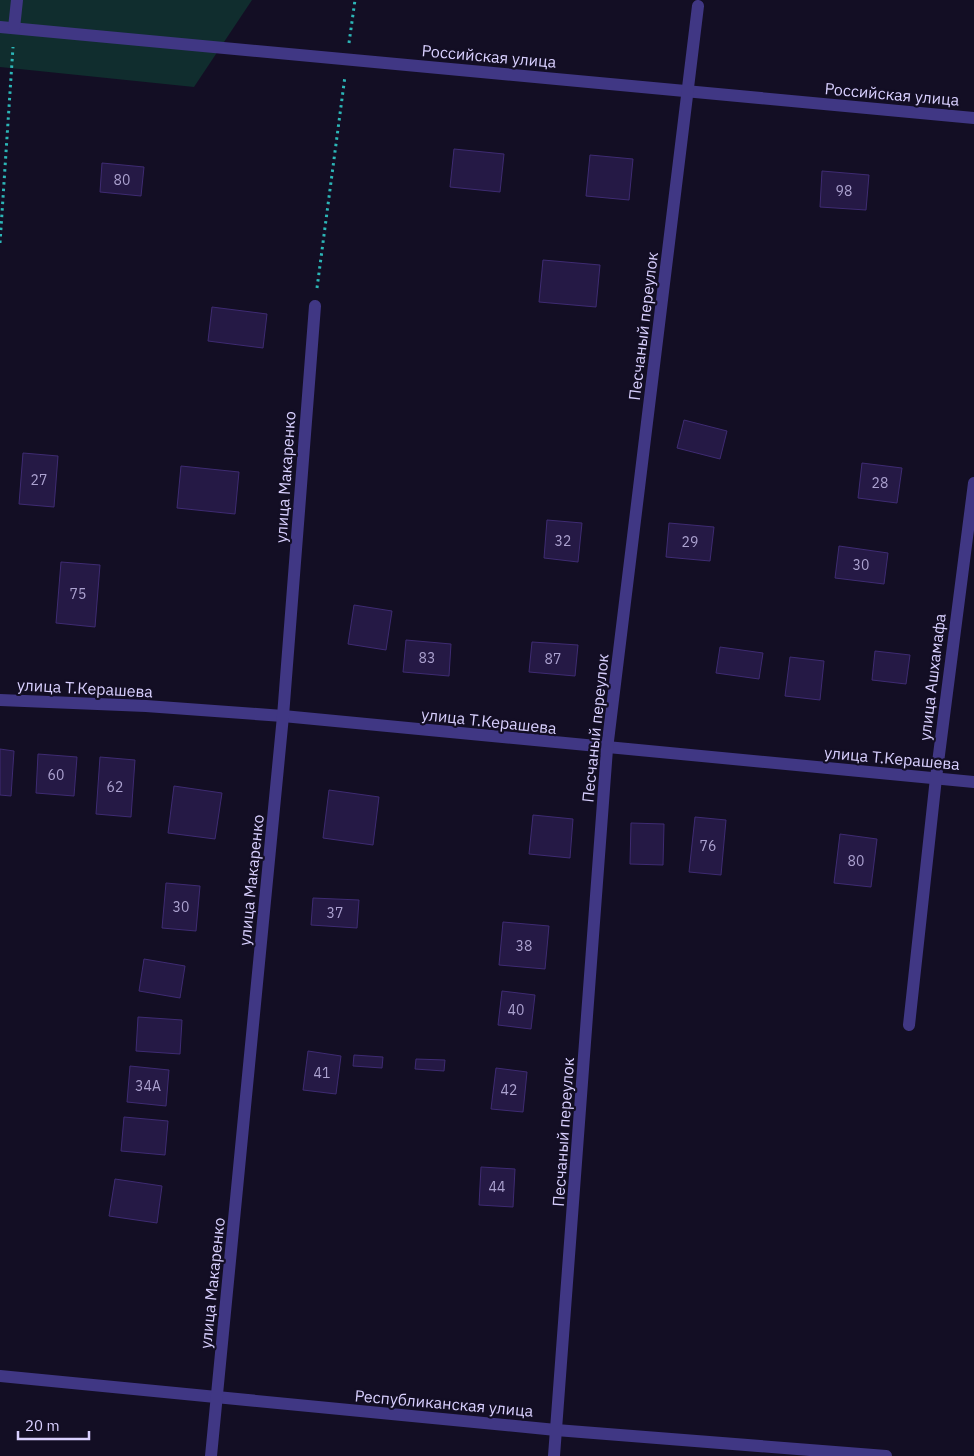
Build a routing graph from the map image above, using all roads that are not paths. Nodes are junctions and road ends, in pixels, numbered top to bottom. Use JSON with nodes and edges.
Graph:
{"nodes":[{"id":1,"x":17,"y":0,"type":"edge"},
{"id":2,"x":698,"y":6,"type":"dead end"},
{"id":3,"x":0,"y":27,"type":"edge"},
{"id":4,"x":14,"y":28,"type":"junction"},
{"id":5,"x":688,"y":91,"type":"junction"},
{"id":6,"x":974,"y":118,"type":"edge"},
{"id":7,"x":315,"y":306,"type":"road end"},
{"id":8,"x":974,"y":483,"type":"edge"},
{"id":9,"x":0,"y":700,"type":"edge"},
{"id":10,"x":283,"y":716,"type":"junction"},
{"id":11,"x":607,"y":749,"type":"junction"},
{"id":12,"x":936,"y":778,"type":"junction"},
{"id":13,"x":974,"y":782,"type":"edge"},
{"id":14,"x":909,"y":1024,"type":"dead end"},
{"id":15,"x":0,"y":1376,"type":"edge"},
{"id":16,"x":217,"y":1398,"type":"junction"},
{"id":17,"x":556,"y":1430,"type":"junction"},
{"id":18,"x":211,"y":1456,"type":"edge"},
{"id":19,"x":554,"y":1456,"type":"edge"},
{"id":20,"x":886,"y":1456,"type":"edge"}],
"edges":[{"from":1,"to":4,"type":"street"},
{"from":2,"to":5,"type":"street","name":"Песчаный переулок"},
{"from":3,"to":4,"type":"street","name":"Российская улица"},
{"from":4,"to":5,"type":"street","name":"Российская улица"},
{"from":5,"to":6,"type":"street","name":"Российская улица"},
{"from":5,"to":11,"type":"street","name":"Песчаный переулок"},
{"from":7,"to":10,"type":"street","name":"улица Макаренко"},
{"from":8,"to":12,"type":"street","name":"улица Ашхамафа"},
{"from":9,"to":10,"type":"street","name":"улица Т.Керашева"},
{"from":10,"to":11,"type":"street","name":"улица Т.Керашева"},
{"from":10,"to":16,"type":"street","name":"улица Макаренко"},
{"from":11,"to":12,"type":"street","name":"улица Т.Керашева"},
{"from":11,"to":17,"type":"street","name":"Песчаный переулок"},
{"from":12,"to":13,"type":"street","name":"улица Т.Керашева"},
{"from":12,"to":14,"type":"street","name":"улица Ашхамафа"},
{"from":15,"to":16,"type":"street","name":"Республиканская улица"},
{"from":16,"to":17,"type":"street","name":"Республиканская улица"},
{"from":16,"to":18,"type":"street","name":"улица Макаренко"},
{"from":17,"to":19,"type":"street","name":"Песчаный переулок"},
{"from":17,"to":20,"type":"street","name":"Республиканская улица"}]}
